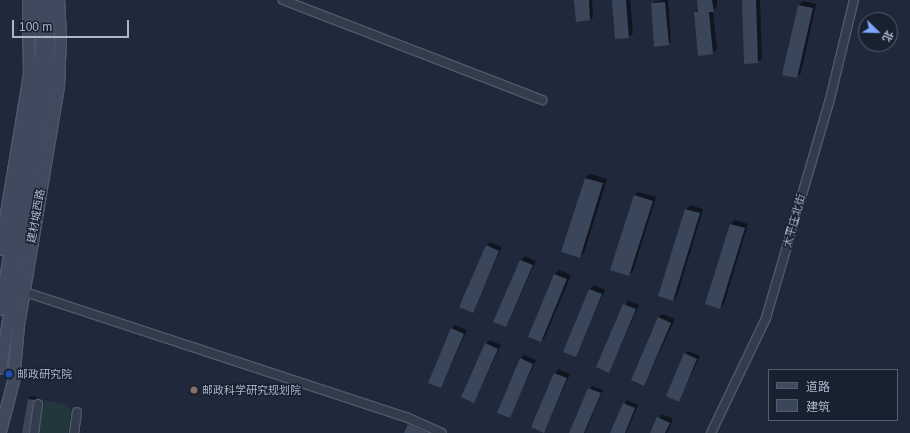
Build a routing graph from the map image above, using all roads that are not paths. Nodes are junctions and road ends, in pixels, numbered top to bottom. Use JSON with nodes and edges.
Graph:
{"nodes":[{"id":1,"x":28,"y":0,"type":"edge"},
{"id":2,"x":38,"y":0,"type":"edge"},
{"id":3,"x":48,"y":0,"type":"edge"},
{"id":4,"x":58,"y":0,"type":"edge"},
{"id":5,"x":283,"y":0,"type":"edge"},
{"id":6,"x":854,"y":0,"type":"edge"},
{"id":7,"x":542,"y":100,"type":"dead end"},
{"id":8,"x":0,"y":249,"type":"edge"},
{"id":9,"x":19,"y":290,"type":"junction"},
{"id":10,"x":0,"y":308,"type":"edge"},
{"id":11,"x":0,"y":368,"type":"edge"},
{"id":12,"x":38,"y":404,"type":"dead end"},
{"id":13,"x":77,"y":412,"type":"dead end"},
{"id":14,"x":0,"y":431,"type":"edge"},
{"id":15,"x":34,"y":433,"type":"edge"},
{"id":16,"x":74,"y":433,"type":"edge"},
{"id":17,"x":442,"y":433,"type":"edge"},
{"id":18,"x":711,"y":433,"type":"edge"}],
"edges":[{"from":1,"to":8,"type":"street"},
{"from":2,"to":10,"type":"street","name":"建材城西路"},
{"from":3,"to":9,"type":"street","name":"建材城西路"},
{"from":4,"to":9,"type":"street","name":"建材城西路"},
{"from":5,"to":7,"type":"street"},
{"from":6,"to":18,"type":"street","name":"太平庄北街"},
{"from":9,"to":11,"type":"street","name":"建材城西路"},
{"from":9,"to":14,"type":"street","name":"建材城西路"},
{"from":9,"to":17,"type":"street"},
{"from":12,"to":15,"type":"street"},
{"from":13,"to":16,"type":"street"}]}
